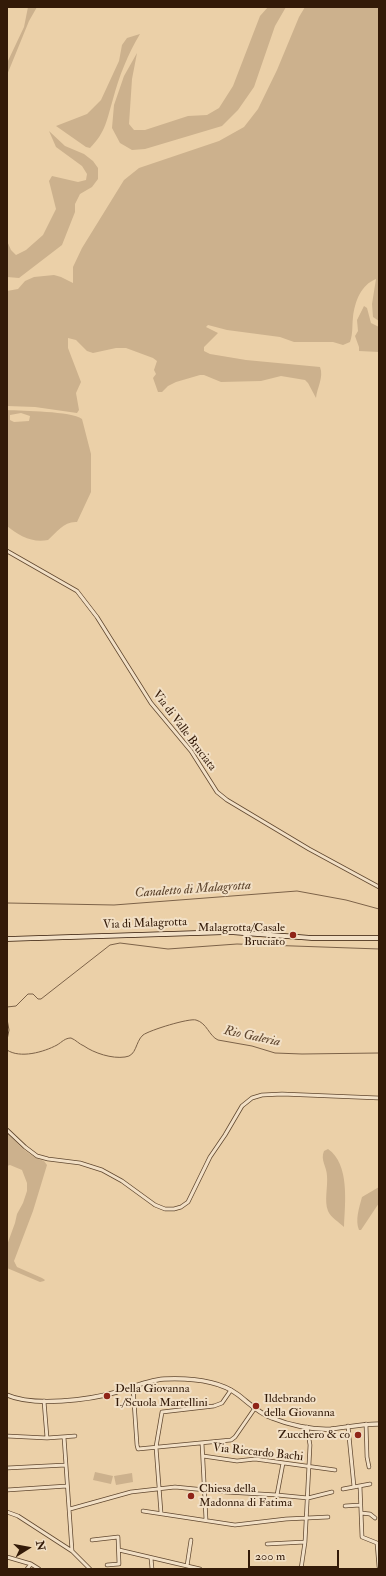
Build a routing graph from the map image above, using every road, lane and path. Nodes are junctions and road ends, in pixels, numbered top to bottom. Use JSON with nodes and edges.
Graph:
{"nodes":[{"id":1,"x":7,"y":551,"type":"edge"},
{"id":2,"x":379,"y":887,"type":"edge"},
{"id":3,"x":379,"y":938,"type":"edge"},
{"id":4,"x":7,"y":939,"type":"edge"},
{"id":5,"x":379,"y":1098,"type":"edge"},
{"id":6,"x":7,"y":1130,"type":"edge"},
{"id":7,"x":133,"y":1387,"type":"junction"},
{"id":8,"x":231,"y":1390,"type":"junction"},
{"id":9,"x":7,"y":1395,"type":"edge"},
{"id":10,"x":44,"y":1401,"type":"junction"},
{"id":11,"x":255,"y":1408,"type":"junction"},
{"id":12,"x":366,"y":1424,"type":"junction"},
{"id":13,"x":379,"y":1424,"type":"edge"},
{"id":14,"x":348,"y":1426,"type":"junction"},
{"id":15,"x":308,"y":1427,"type":"junction"},
{"id":16,"x":7,"y":1436,"type":"edge"},
{"id":17,"x":75,"y":1436,"type":"dead end"},
{"id":18,"x":64,"y":1437,"type":"junction"},
{"id":19,"x":46,"y":1438,"type":"junction"},
{"id":20,"x":202,"y":1443,"type":"junction"},
{"id":21,"x":156,"y":1447,"type":"junction"},
{"id":22,"x":203,"y":1456,"type":"junction"},
{"id":23,"x":283,"y":1463,"type":"junction"},
{"id":24,"x":66,"y":1464,"type":"junction"},
{"id":25,"x":309,"y":1467,"type":"junction"},
{"id":26,"x":370,"y":1467,"type":"dead end"},
{"id":27,"x":7,"y":1468,"type":"edge"},
{"id":28,"x":335,"y":1470,"type":"dead end"},
{"id":29,"x":370,"y":1484,"type":"dead end"},
{"id":30,"x":68,"y":1486,"type":"junction"},
{"id":31,"x":360,"y":1486,"type":"junction"},
{"id":32,"x":354,"y":1487,"type":"junction"},
{"id":33,"x":159,"y":1488,"type":"junction"},
{"id":34,"x":343,"y":1489,"type":"dead end"},
{"id":35,"x":7,"y":1490,"type":"edge"},
{"id":36,"x":204,"y":1490,"type":"junction"},
{"id":37,"x":332,"y":1492,"type":"dead end"},
{"id":38,"x":277,"y":1495,"type":"junction"},
{"id":39,"x":308,"y":1498,"type":"junction"},
{"id":40,"x":360,"y":1505,"type":"junction"},
{"id":41,"x":345,"y":1506,"type":"dead end"},
{"id":42,"x":70,"y":1509,"type":"junction"},
{"id":43,"x":143,"y":1511,"type":"dead end"},
{"id":44,"x":7,"y":1512,"type":"edge"},
{"id":45,"x":161,"y":1513,"type":"junction"},
{"id":46,"x":361,"y":1513,"type":"junction"},
{"id":47,"x":306,"y":1518,"type":"junction"},
{"id":48,"x":328,"y":1518,"type":"dead end"},
{"id":49,"x":375,"y":1518,"type":"dead end"},
{"id":50,"x":206,"y":1520,"type":"junction"},
{"id":51,"x":92,"y":1540,"type":"dead end"},
{"id":52,"x":191,"y":1540,"type":"dead end"},
{"id":53,"x":305,"y":1542,"type":"junction"},
{"id":54,"x":267,"y":1544,"type":"dead end"},
{"id":55,"x":119,"y":1550,"type":"junction"},
{"id":56,"x":72,"y":1551,"type":"junction"},
{"id":57,"x":7,"y":1557,"type":"edge"},
{"id":58,"x":152,"y":1558,"type":"junction"},
{"id":59,"x":31,"y":1564,"type":"junction"},
{"id":60,"x":107,"y":1565,"type":"dead end"},
{"id":61,"x":187,"y":1566,"type":"junction"},
{"id":62,"x":379,"y":1567,"type":"edge"},
{"id":63,"x":27,"y":1569,"type":"edge"},
{"id":64,"x":39,"y":1569,"type":"edge"},
{"id":65,"x":90,"y":1569,"type":"edge"},
{"id":66,"x":152,"y":1569,"type":"edge"},
{"id":67,"x":200,"y":1569,"type":"edge"},
{"id":68,"x":301,"y":1569,"type":"edge"}],
"edges":[{"from":1,"to":2,"type":"street","name":"Via di Valle Bruciata"},
{"from":3,"to":4,"type":"main road","name":"Via di Malagrotta"},
{"from":5,"to":6,"type":"street"},
{"from":7,"to":8,"type":"street"},
{"from":7,"to":10,"type":"street"},
{"from":7,"to":21,"type":"street"},
{"from":8,"to":11,"type":"street"},
{"from":8,"to":21,"type":"street"},
{"from":9,"to":10,"type":"street"},
{"from":10,"to":19,"type":"street"},
{"from":11,"to":15,"type":"street"},
{"from":11,"to":20,"type":"street"},
{"from":12,"to":13,"type":"street"},
{"from":12,"to":14,"type":"street"},
{"from":12,"to":26,"type":"street"},
{"from":14,"to":15,"type":"street"},
{"from":14,"to":32,"type":"street"},
{"from":15,"to":25,"type":"street"},
{"from":16,"to":19,"type":"street"},
{"from":17,"to":18,"type":"street"},
{"from":18,"to":19,"type":"street"},
{"from":18,"to":24,"type":"street"},
{"from":20,"to":21,"type":"street"},
{"from":20,"to":22,"type":"street"},
{"from":21,"to":33,"type":"street"},
{"from":22,"to":23,"type":"street","name":"Via Riccardo Bachi"},
{"from":22,"to":36,"type":"street"},
{"from":23,"to":25,"type":"street","name":"Via Riccardo Bachi"},
{"from":23,"to":38,"type":"street"},
{"from":24,"to":27,"type":"street"},
{"from":24,"to":30,"type":"street"},
{"from":25,"to":28,"type":"street","name":"Via Riccardo Bachi"},
{"from":25,"to":39,"type":"street"},
{"from":29,"to":31,"type":"street"},
{"from":30,"to":35,"type":"street"},
{"from":30,"to":42,"type":"street"},
{"from":31,"to":32,"type":"street"},
{"from":31,"to":40,"type":"street"},
{"from":32,"to":34,"type":"street"},
{"from":33,"to":36,"type":"street"},
{"from":33,"to":42,"type":"street"},
{"from":33,"to":45,"type":"street"},
{"from":36,"to":38,"type":"street"},
{"from":36,"to":50,"type":"street"},
{"from":37,"to":39,"type":"street"},
{"from":38,"to":39,"type":"street"},
{"from":39,"to":47,"type":"street"},
{"from":40,"to":41,"type":"street"},
{"from":40,"to":46,"type":"street"},
{"from":42,"to":56,"type":"street"},
{"from":43,"to":45,"type":"street"},
{"from":44,"to":56,"type":"street"},
{"from":45,"to":50,"type":"street"},
{"from":46,"to":49,"type":"street"},
{"from":46,"to":62,"type":"street"},
{"from":47,"to":48,"type":"street"},
{"from":47,"to":50,"type":"street"},
{"from":47,"to":53,"type":"street"},
{"from":51,"to":55,"type":"street"},
{"from":52,"to":61,"type":"street"},
{"from":53,"to":54,"type":"street"},
{"from":53,"to":68,"type":"street"},
{"from":55,"to":58,"type":"street"},
{"from":55,"to":60,"type":"street"},
{"from":56,"to":65,"type":"street"},
{"from":57,"to":59,"type":"street"},
{"from":58,"to":61,"type":"street"},
{"from":58,"to":66,"type":"street"},
{"from":59,"to":63,"type":"street"},
{"from":59,"to":64,"type":"street"},
{"from":61,"to":67,"type":"street"}]}
